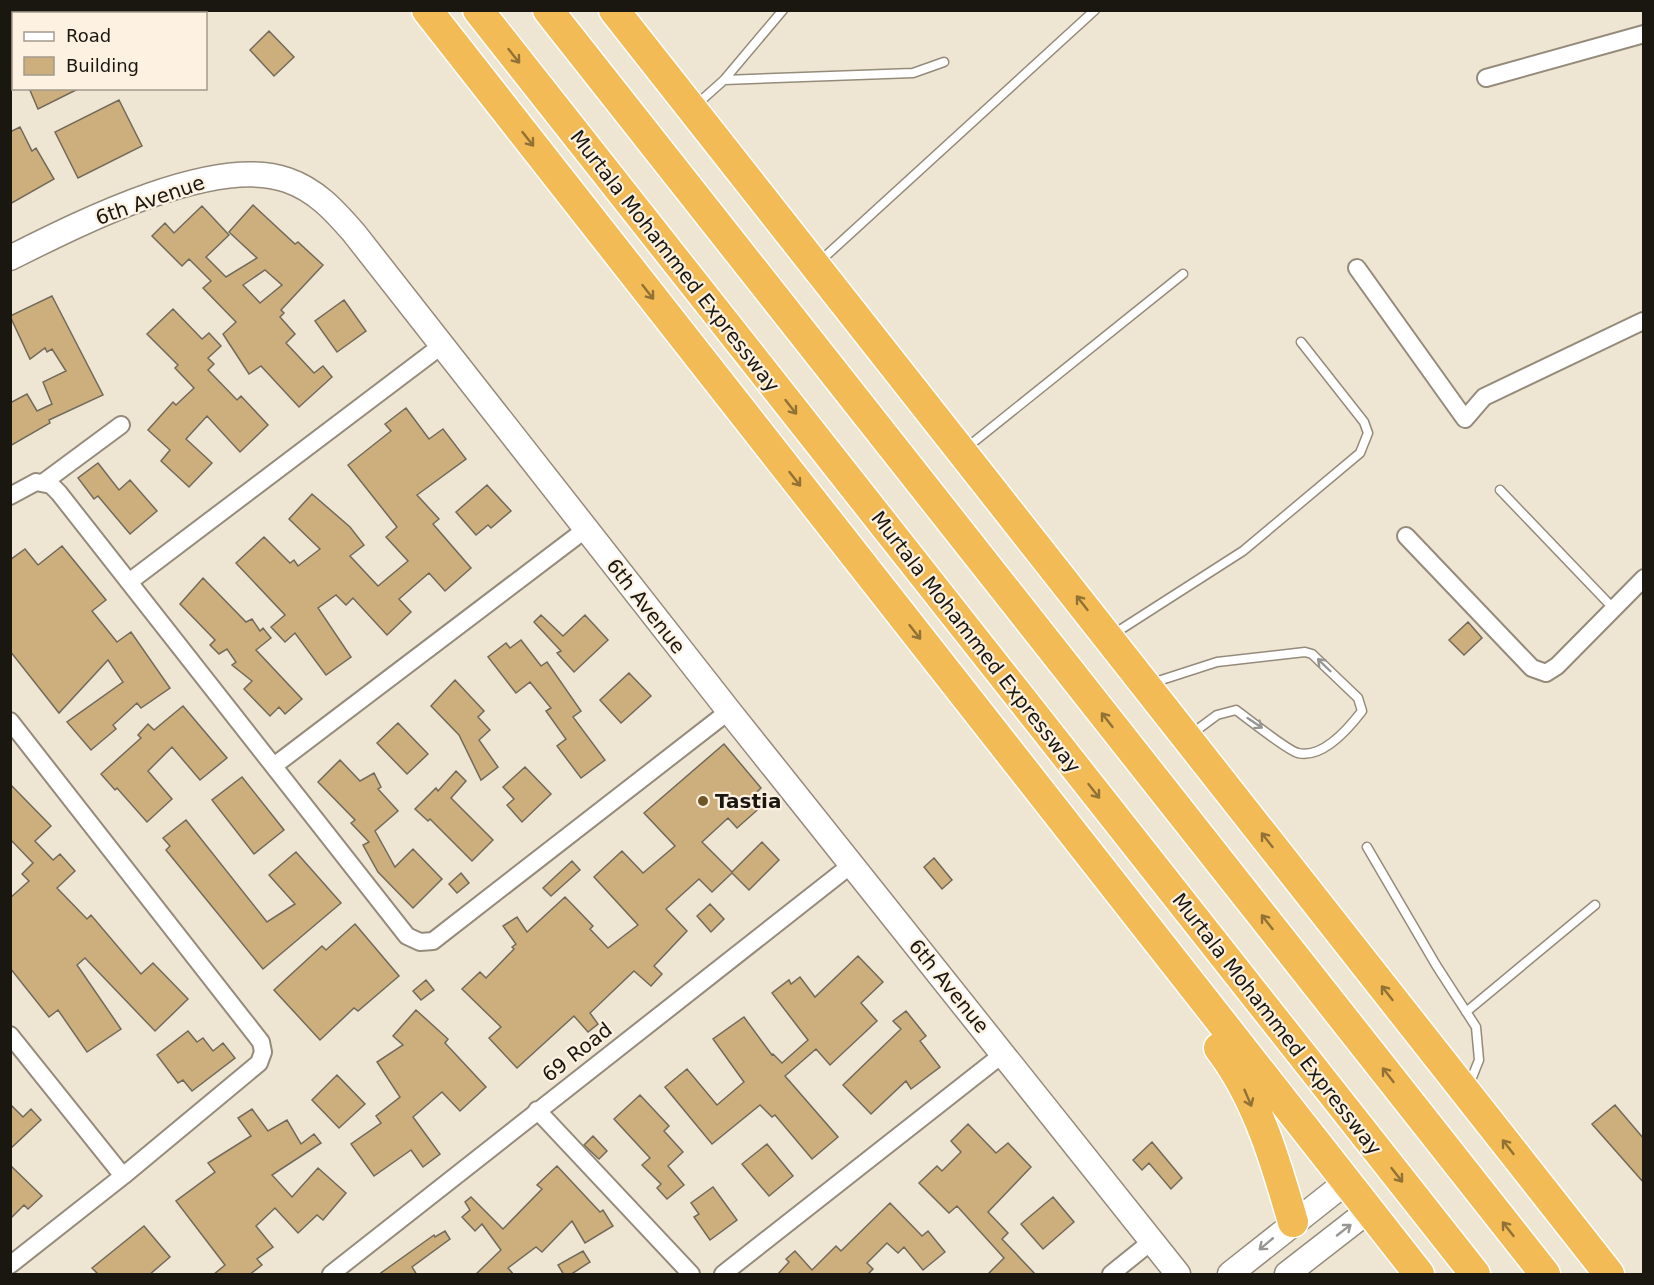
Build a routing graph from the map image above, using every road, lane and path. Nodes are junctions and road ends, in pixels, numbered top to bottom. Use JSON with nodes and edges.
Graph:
{"nodes":[{"id":1,"x":427,"y":10,"type":"edge"},
{"id":2,"x":478,"y":10,"type":"edge"},
{"id":3,"x":548,"y":10,"type":"edge"},
{"id":4,"x":614,"y":10,"type":"edge"},
{"id":5,"x":783,"y":10,"type":"edge"},
{"id":6,"x":1095,"y":10,"type":"edge"},
{"id":7,"x":1644,"y":34,"type":"edge"},
{"id":8,"x":944,"y":62,"type":"dead end"},
{"id":9,"x":1486,"y":78,"type":"dead end"},
{"id":10,"x":724,"y":80,"type":"junction"},
{"id":11,"x":692,"y":109,"type":"junction"},
{"id":12,"x":10,"y":258,"type":"edge"},
{"id":13,"x":815,"y":266,"type":"junction"},
{"id":14,"x":1357,"y":268,"type":"dead end"},
{"id":15,"x":1183,"y":274,"type":"dead end"},
{"id":16,"x":1644,"y":316,"type":"edge"},
{"id":17,"x":1643,"y":321,"type":"edge"},
{"id":18,"x":1302,"y":342,"type":"dead end"},
{"id":19,"x":441,"y":345,"type":"junction"},
{"id":20,"x":121,"y":425,"type":"dead end"},
{"id":21,"x":962,"y":451,"type":"junction"},
{"id":22,"x":45,"y":482,"type":"junction"},
{"id":23,"x":1500,"y":490,"type":"dead end"},
{"id":24,"x":10,"y":496,"type":"edge"},
{"id":25,"x":586,"y":529,"type":"junction"},
{"id":26,"x":1406,"y":536,"type":"dead end"},
{"id":27,"x":1644,"y":579,"type":"edge"},
{"id":28,"x":129,"y":582,"type":"junction"},
{"id":29,"x":1614,"y":609,"type":"junction"},
{"id":30,"x":1109,"y":637,"type":"junction"},
{"id":31,"x":1146,"y":684,"type":"junction"},
{"id":32,"x":729,"y":711,"type":"junction"},
{"id":33,"x":10,"y":721,"type":"edge"},
{"id":34,"x":1187,"y":737,"type":"junction"},
{"id":35,"x":275,"y":765,"type":"junction"},
{"id":36,"x":1367,"y":847,"type":"dead end"},
{"id":37,"x":1092,"y":856,"type":"junction"},
{"id":38,"x":851,"y":865,"type":"junction"},
{"id":39,"x":1595,"y":905,"type":"dead end"},
{"id":40,"x":1466,"y":1011,"type":"junction"},
{"id":41,"x":10,"y":1035,"type":"edge"},
{"id":42,"x":1003,"y":1054,"type":"junction"},
{"id":43,"x":1466,"y":1094,"type":"junction"},
{"id":44,"x":537,"y":1110,"type":"junction"},
{"id":45,"x":123,"y":1176,"type":"junction"},
{"id":46,"x":1346,"y":1183,"type":"junction"},
{"id":47,"x":1368,"y":1211,"type":"junction"},
{"id":48,"x":1293,"y":1222,"type":"junction"},
{"id":49,"x":1152,"y":1241,"type":"junction"},
{"id":50,"x":10,"y":1265,"type":"edge"},
{"id":51,"x":331,"y":1275,"type":"edge"},
{"id":52,"x":691,"y":1275,"type":"edge"},
{"id":53,"x":723,"y":1275,"type":"edge"},
{"id":54,"x":1111,"y":1275,"type":"edge"},
{"id":55,"x":1178,"y":1275,"type":"edge"},
{"id":56,"x":1230,"y":1275,"type":"edge"},
{"id":57,"x":1287,"y":1275,"type":"edge"},
{"id":58,"x":1419,"y":1275,"type":"edge"},
{"id":59,"x":1475,"y":1275,"type":"edge"},
{"id":60,"x":1545,"y":1275,"type":"edge"},
{"id":61,"x":1609,"y":1275,"type":"edge"}],
"edges":[{"from":1,"to":37,"type":"highway","name":"Murtala Mohammed Expressway","one_way":true},
{"from":2,"to":59,"type":"highway","name":"Murtala Mohammed Expressway","one_way":true},
{"from":60,"to":3,"type":"highway","one_way":true},
{"from":4,"to":11,"type":"highway"},
{"from":5,"to":10,"type":"lane"},
{"from":6,"to":13,"type":"lane"},
{"from":7,"to":9,"type":"street"},
{"from":8,"to":10,"type":"lane"},
{"from":10,"to":11,"type":"lane"},
{"from":11,"to":13,"type":"highway"},
{"from":12,"to":19,"type":"street","name":"6th Avenue"},
{"from":13,"to":21,"type":"highway"},
{"from":14,"to":17,"type":"street"},
{"from":15,"to":21,"type":"lane"},
{"from":16,"to":17,"type":"street"},
{"from":18,"to":30,"type":"lane"},
{"from":19,"to":25,"type":"street","name":"6th Avenue"},
{"from":19,"to":28,"type":"street"},
{"from":20,"to":22,"type":"street"},
{"from":30,"to":21,"type":"highway","one_way":true},
{"from":22,"to":24,"type":"street"},
{"from":22,"to":28,"type":"street"},
{"from":23,"to":29,"type":"lane"},
{"from":25,"to":32,"type":"street","name":"6th Avenue"},
{"from":25,"to":35,"type":"street"},
{"from":26,"to":29,"type":"street"},
{"from":27,"to":29,"type":"street"},
{"from":28,"to":35,"type":"street"},
{"from":30,"to":31,"type":"highway"},
{"from":31,"to":34,"type":"highway"},
{"from":34,"to":31,"type":"lane","one_way":true},
{"from":32,"to":35,"type":"street"},
{"from":32,"to":38,"type":"street","name":"6th Avenue"},
{"from":33,"to":45,"type":"street"},
{"from":43,"to":34,"type":"highway","one_way":true},
{"from":36,"to":40,"type":"lane"},
{"from":37,"to":46,"type":"highway","name":"Murtala Mohammed Expressway"},
{"from":37,"to":48,"type":"highway","one_way":true},
{"from":38,"to":42,"type":"street","name":"6th Avenue"},
{"from":38,"to":44,"type":"street","name":"69 Road"},
{"from":39,"to":40,"type":"lane"},
{"from":40,"to":43,"type":"lane"},
{"from":41,"to":45,"type":"street"},
{"from":42,"to":49,"type":"street","name":"6th Avenue"},
{"from":42,"to":53,"type":"street"},
{"from":61,"to":43,"type":"highway","one_way":true},
{"from":44,"to":51,"type":"street","name":"69 Road"},
{"from":44,"to":52,"type":"street"},
{"from":45,"to":50,"type":"street"},
{"from":46,"to":47,"type":"highway","name":"Murtala Mohammed Expressway"},
{"from":46,"to":48,"type":"street"},
{"from":57,"to":47,"type":"street","one_way":true},
{"from":47,"to":58,"type":"highway","name":"Murtala Mohammed Expressway"},
{"from":48,"to":56,"type":"street","one_way":true},
{"from":49,"to":54,"type":"street"},
{"from":49,"to":55,"type":"street","name":"6th Avenue"}]}
